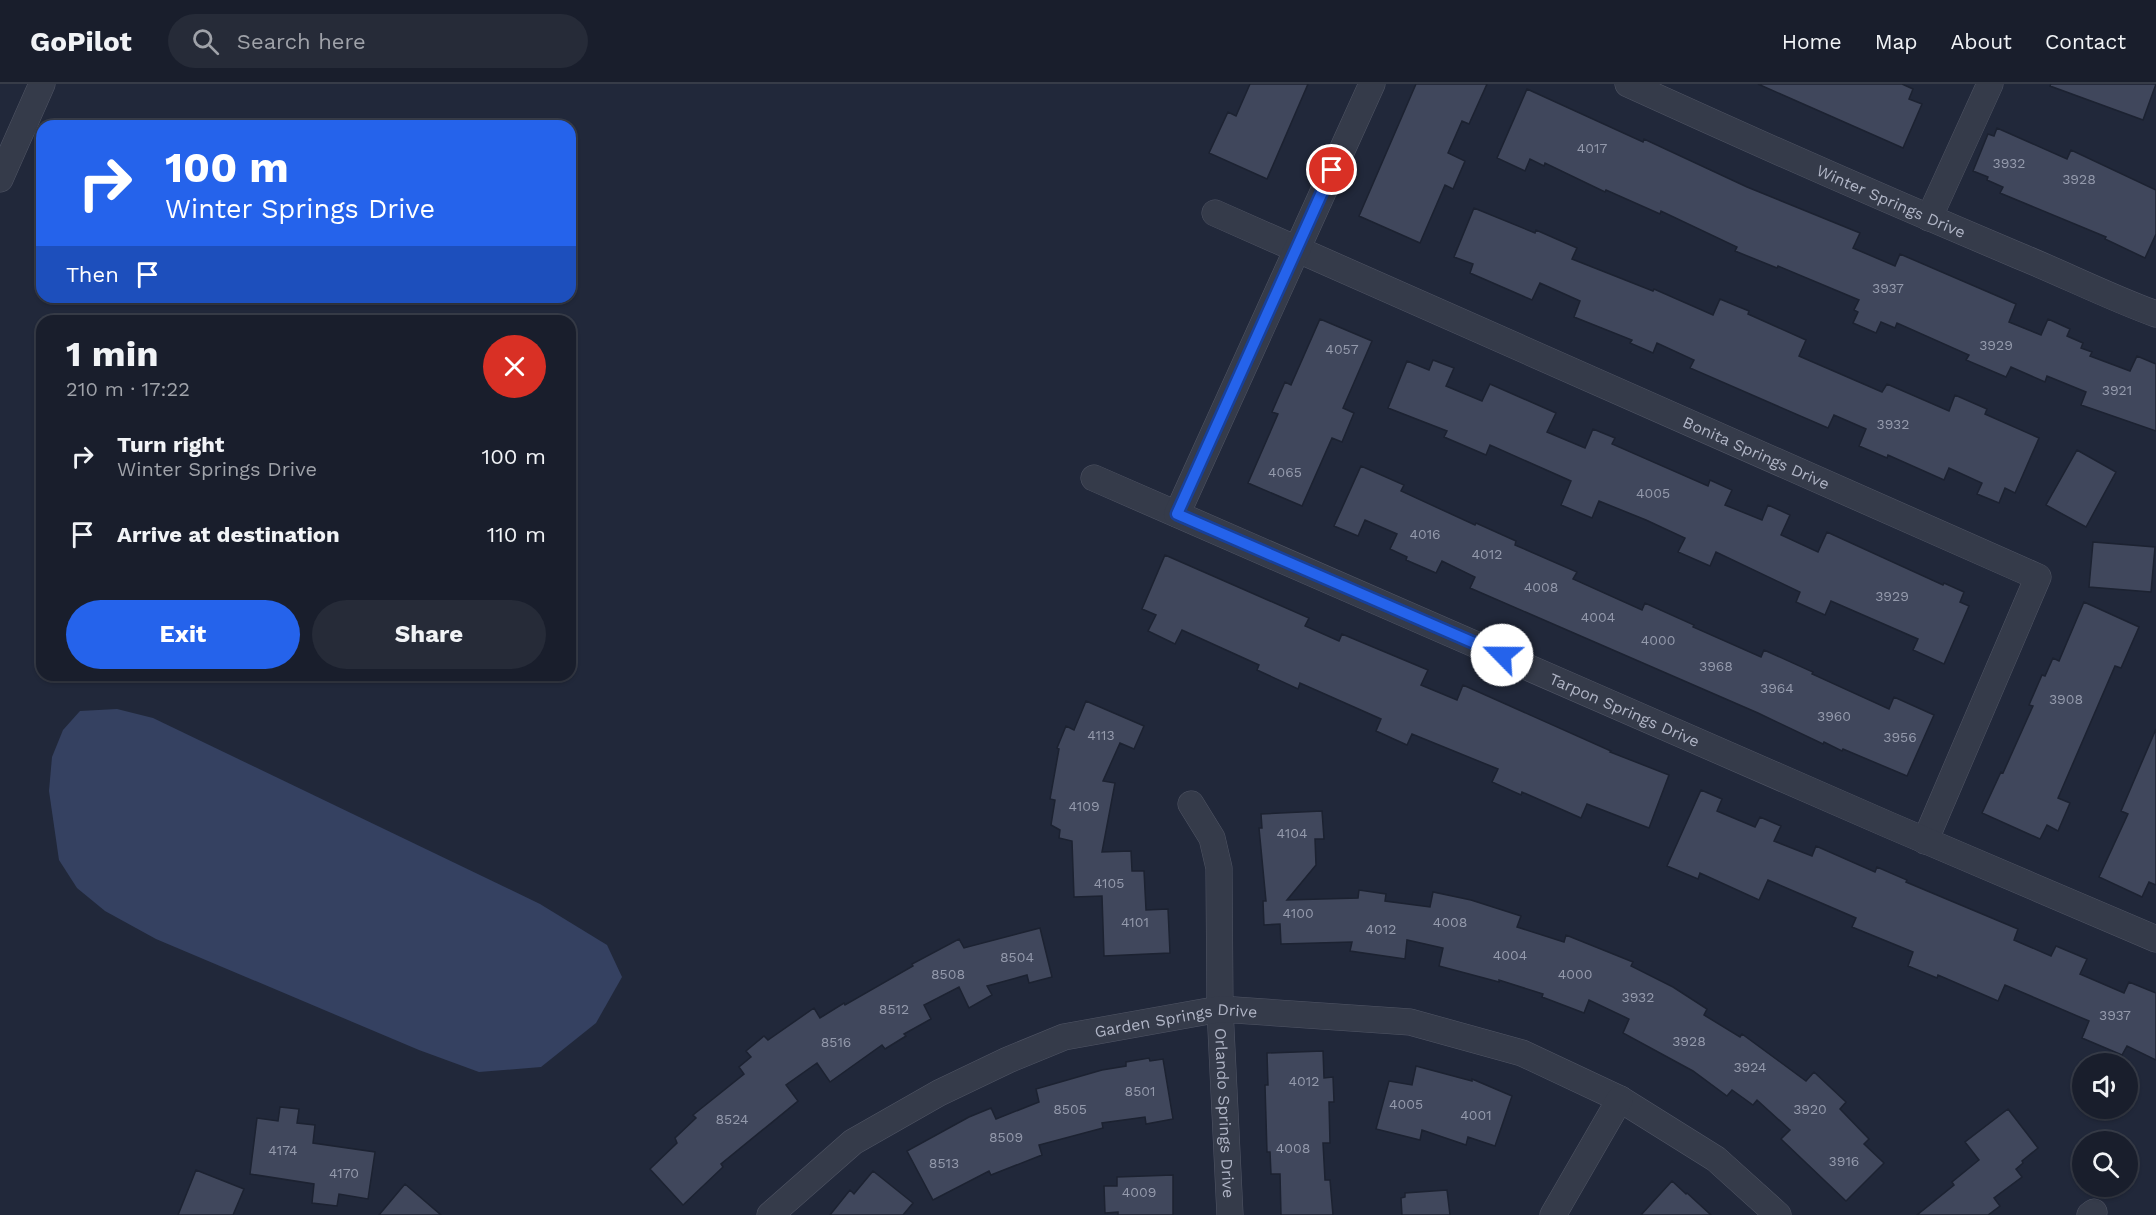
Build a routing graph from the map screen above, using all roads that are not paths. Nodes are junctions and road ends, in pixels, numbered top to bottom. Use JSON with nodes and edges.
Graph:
{"nodes":[{"id":1,"x":42,"y":84,"type":"edge"},
{"id":2,"x":1372,"y":84,"type":"edge"},
{"id":3,"x":1628,"y":84,"type":"edge"},
{"id":4,"x":1990,"y":84,"type":"edge"},
{"id":5,"x":0,"y":179,"type":"edge"},
{"id":6,"x":1215,"y":213,"type":"dead end"},
{"id":7,"x":1929,"y":218,"type":"junction"},
{"id":8,"x":1296,"y":248,"type":"junction"},
{"id":9,"x":2156,"y":314,"type":"edge"},
{"id":10,"x":1094,"y":478,"type":"dead end"},
{"id":11,"x":1177,"y":514,"type":"junction"},
{"id":12,"x":1191,"y":804,"type":"dead end"},
{"id":13,"x":1925,"y":841,"type":"junction"},
{"id":14,"x":2156,"y":939,"type":"edge"},
{"id":15,"x":1220,"y":1009,"type":"junction"},
{"id":16,"x":1620,"y":1099,"type":"junction"},
{"id":17,"x":770,"y":1215,"type":"edge"},
{"id":18,"x":1230,"y":1215,"type":"edge"},
{"id":19,"x":1554,"y":1215,"type":"edge"},
{"id":20,"x":1778,"y":1215,"type":"edge"}],
"edges":[{"from":1,"to":5,"type":"street"},
{"from":2,"to":8,"type":"street"},
{"from":3,"to":7,"type":"street","name":"Winter Springs Drive"},
{"from":4,"to":7,"type":"street"},
{"from":6,"to":8,"type":"street","name":"Bonita Springs Drive"},
{"from":7,"to":9,"type":"street","name":"Winter Springs Drive"},
{"from":8,"to":11,"type":"street"},
{"from":8,"to":13,"type":"street","name":"Bonita Springs Drive"},
{"from":10,"to":11,"type":"street","name":"Tarpon Springs Drive"},
{"from":11,"to":13,"type":"street","name":"Tarpon Springs Drive"},
{"from":12,"to":15,"type":"street","name":"Orlando Springs Drive"},
{"from":13,"to":14,"type":"street","name":"Tarpon Springs Drive"},
{"from":15,"to":16,"type":"street","name":"Garden Springs Drive"},
{"from":15,"to":17,"type":"street","name":"Garden Springs Drive"},
{"from":15,"to":18,"type":"street","name":"Orlando Springs Drive"},
{"from":16,"to":19,"type":"street"},
{"from":16,"to":20,"type":"street","name":"Garden Springs Drive"}]}
